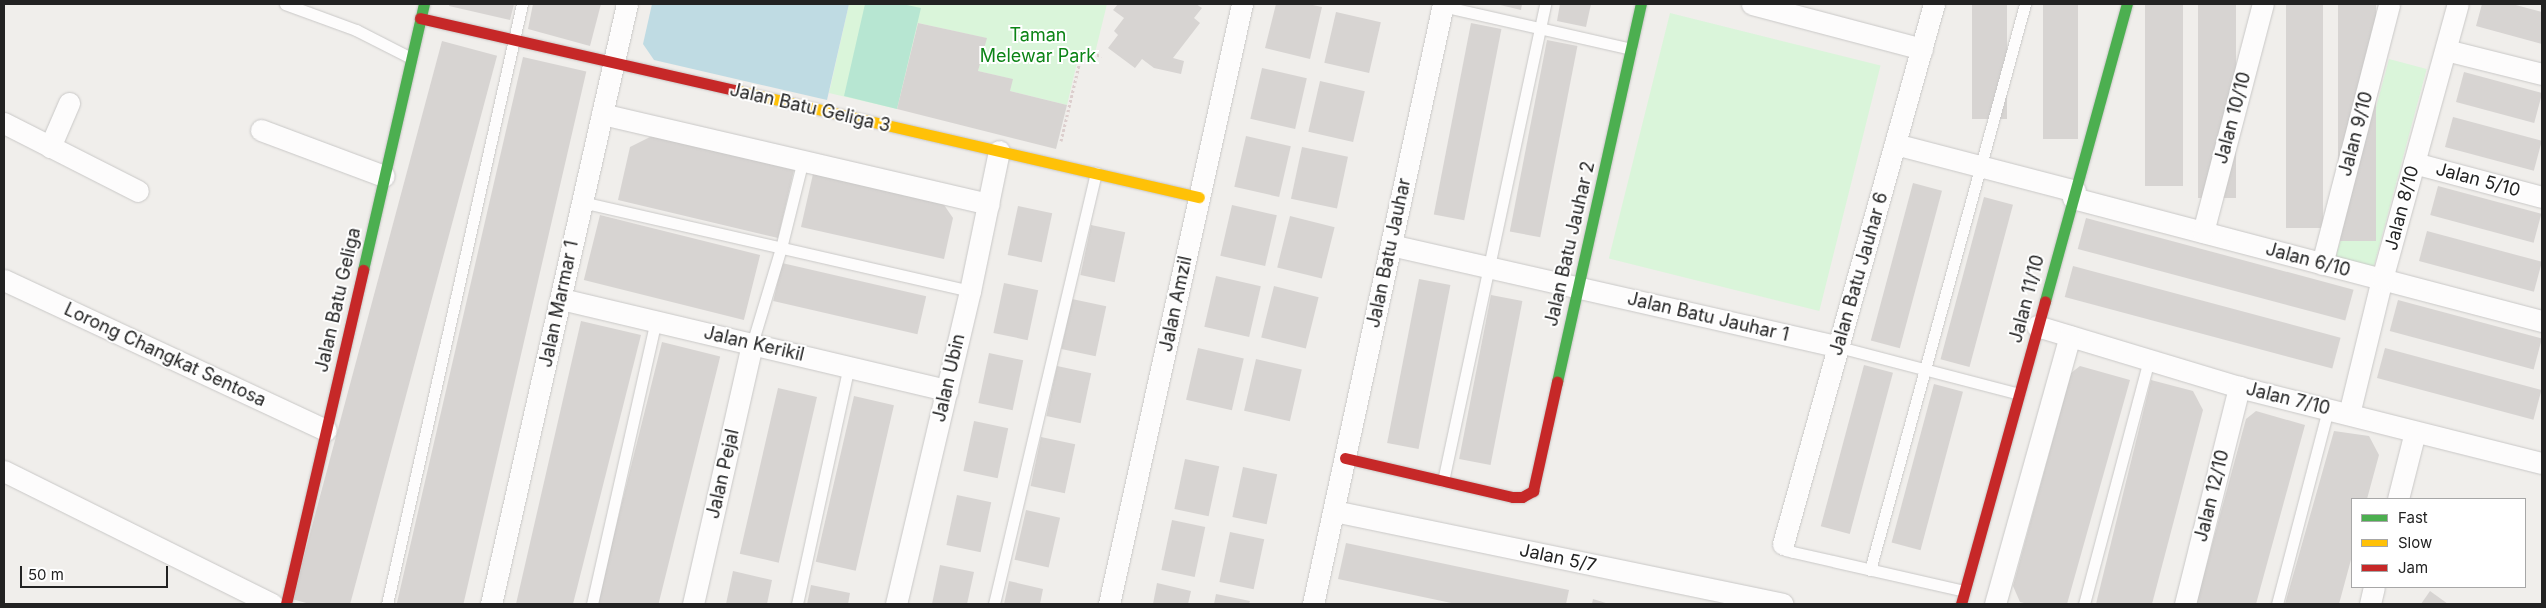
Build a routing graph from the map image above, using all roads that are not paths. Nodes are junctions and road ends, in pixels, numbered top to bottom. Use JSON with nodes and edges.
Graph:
{"nodes":[{"id":1,"x":285,"y":4,"type":"edge"},
{"id":2,"x":424,"y":4,"type":"edge"},
{"id":3,"x":522,"y":4,"type":"edge"},
{"id":4,"x":627,"y":4,"type":"edge"},
{"id":5,"x":1242,"y":4,"type":"edge"},
{"id":6,"x":1440,"y":4,"type":"edge"},
{"id":7,"x":1545,"y":4,"type":"edge"},
{"id":8,"x":1641,"y":4,"type":"edge"},
{"id":9,"x":1752,"y":4,"type":"edge"},
{"id":10,"x":1934,"y":4,"type":"edge"},
{"id":11,"x":2025,"y":4,"type":"edge"},
{"id":12,"x":2127,"y":4,"type":"edge"},
{"id":13,"x":2263,"y":4,"type":"edge"},
{"id":14,"x":2390,"y":4,"type":"edge"},
{"id":15,"x":2458,"y":4,"type":"edge"},
{"id":16,"x":420,"y":18,"type":"junction"},
{"id":17,"x":1540,"y":28,"type":"junction"},
{"id":18,"x":514,"y":39,"type":"junction"},
{"id":19,"x":1631,"y":49,"type":"junction"},
{"id":20,"x":1922,"y":49,"type":"junction"},
{"id":21,"x":2446,"y":50,"type":"junction"},
{"id":22,"x":411,"y":58,"type":"junction"},
{"id":23,"x":614,"y":62,"type":"junction"},
{"id":24,"x":2542,"y":74,"type":"edge"},
{"id":25,"x":69,"y":103,"type":"dead end"},
{"id":26,"x":602,"y":114,"type":"junction"},
{"id":27,"x":4,"y":123,"type":"edge"},
{"id":28,"x":261,"y":130,"type":"dead end"},
{"id":29,"x":1895,"y":144,"type":"junction"},
{"id":30,"x":50,"y":147,"type":"junction"},
{"id":31,"x":999,"y":151,"type":"junction"},
{"id":32,"x":802,"y":160,"type":"junction"},
{"id":33,"x":2414,"y":164,"type":"junction"},
{"id":34,"x":1981,"y":166,"type":"junction"},
{"id":35,"x":1096,"y":173,"type":"junction"},
{"id":36,"x":384,"y":176,"type":"junction"},
{"id":37,"x":138,"y":191,"type":"dead end"},
{"id":38,"x":2074,"y":195,"type":"junction"},
{"id":39,"x":1199,"y":197,"type":"junction"},
{"id":40,"x":2542,"y":197,"type":"edge"},
{"id":41,"x":582,"y":202,"type":"junction"},
{"id":42,"x":989,"y":204,"type":"junction"},
{"id":43,"x":2203,"y":232,"type":"junction"},
{"id":44,"x":1391,"y":245,"type":"junction"},
{"id":45,"x":781,"y":248,"type":"junction"},
{"id":46,"x":2322,"y":264,"type":"junction"},
{"id":47,"x":1488,"y":267,"type":"junction"},
{"id":48,"x":2382,"y":279,"type":"junction"},
{"id":49,"x":4,"y":280,"type":"edge"},
{"id":50,"x":1578,"y":288,"type":"junction"},
{"id":51,"x":970,"y":291,"type":"junction"},
{"id":52,"x":561,"y":299,"type":"junction"},
{"id":53,"x":656,"y":320,"type":"junction"},
{"id":54,"x":2542,"y":322,"type":"edge"},
{"id":55,"x":2037,"y":326,"type":"junction"},
{"id":56,"x":2070,"y":336,"type":"junction"},
{"id":57,"x":752,"y":344,"type":"junction"},
{"id":58,"x":1839,"y":347,"type":"junction"},
{"id":59,"x":2148,"y":360,"type":"junction"},
{"id":60,"x":849,"y":366,"type":"junction"},
{"id":61,"x":1925,"y":369,"type":"junction"},
{"id":62,"x":2239,"y":387,"type":"junction"},
{"id":63,"x":947,"y":390,"type":"junction"},
{"id":64,"x":2019,"y":394,"type":"junction"},
{"id":65,"x":2328,"y":410,"type":"junction"},
{"id":66,"x":2349,"y":414,"type":"junction"},
{"id":67,"x":326,"y":430,"type":"junction"},
{"id":68,"x":2415,"y":432,"type":"junction"},
{"id":69,"x":1345,"y":458,"type":"junction"},
{"id":70,"x":2542,"y":462,"type":"edge"},
{"id":71,"x":4,"y":471,"type":"edge"},
{"id":72,"x":1442,"y":482,"type":"junction"},
{"id":73,"x":2398,"y":498,"type":"edge"},
{"id":74,"x":1335,"y":506,"type":"junction"},
{"id":75,"x":1783,"y":544,"type":"joint"},
{"id":76,"x":1870,"y":570,"type":"junction"},
{"id":77,"x":2374,"y":588,"type":"edge"},
{"id":78,"x":1965,"y":591,"type":"junction"},
{"id":79,"x":272,"y":604,"type":"edge"},
{"id":80,"x":286,"y":604,"type":"edge"},
{"id":81,"x":386,"y":604,"type":"edge"},
{"id":82,"x":491,"y":604,"type":"edge"},
{"id":83,"x":592,"y":604,"type":"edge"},
{"id":84,"x":693,"y":604,"type":"edge"},
{"id":85,"x":797,"y":604,"type":"edge"},
{"id":86,"x":896,"y":604,"type":"edge"},
{"id":87,"x":994,"y":604,"type":"edge"},
{"id":88,"x":1109,"y":604,"type":"edge"},
{"id":89,"x":1313,"y":604,"type":"edge"},
{"id":90,"x":1782,"y":604,"type":"edge"},
{"id":91,"x":1961,"y":604,"type":"edge"},
{"id":92,"x":1995,"y":604,"type":"edge"},
{"id":93,"x":2084,"y":604,"type":"edge"},
{"id":94,"x":2185,"y":604,"type":"edge"},
{"id":95,"x":2277,"y":604,"type":"edge"},
{"id":96,"x":2370,"y":604,"type":"edge"}],
"edges":[{"from":1,"to":22,"type":"lane"},
{"from":2,"to":16,"type":"street","name":"Jalan Batu Geliga"},
{"from":3,"to":18,"type":"lane"},
{"from":4,"to":23,"type":"street","name":"Jalan Marmar 1"},
{"from":5,"to":39,"type":"street","name":"Jalan Amzil"},
{"from":6,"to":17,"type":"lane"},
{"from":6,"to":44,"type":"street","name":"Jalan Batu Jauhar"},
{"from":7,"to":17,"type":"lane"},
{"from":8,"to":19,"type":"street","name":"Jalan Batu Jauhar 2"},
{"from":9,"to":20,"type":"street"},
{"from":10,"to":20,"type":"street","name":"Jalan Batu Jauhar 6"},
{"from":11,"to":34,"type":"lane"},
{"from":12,"to":38,"type":"street","name":"Jalan 11/10"},
{"from":13,"to":43,"type":"street","name":"Jalan 10/10"},
{"from":14,"to":46,"type":"street","name":"Jalan 9/10"},
{"from":15,"to":21,"type":"street","name":"Jalan 8/10"},
{"from":16,"to":18,"type":"street","name":"Jalan Batu Geliga 3"},
{"from":16,"to":22,"type":"street","name":"Jalan Batu Geliga"},
{"from":17,"to":19,"type":"lane"},
{"from":17,"to":47,"type":"lane"},
{"from":18,"to":23,"type":"street","name":"Jalan Batu Geliga 3"},
{"from":18,"to":81,"type":"lane"},
{"from":19,"to":50,"type":"street","name":"Jalan Batu Jauhar 2"},
{"from":20,"to":29,"type":"street","name":"Jalan Batu Jauhar 6"},
{"from":21,"to":24,"type":"street"},
{"from":21,"to":33,"type":"street","name":"Jalan 8/10"},
{"from":22,"to":36,"type":"street","name":"Jalan Batu Geliga"},
{"from":23,"to":26,"type":"street","name":"Jalan Marmar 1"},
{"from":23,"to":31,"type":"street","name":"Jalan Batu Geliga 3"},
{"from":25,"to":30,"type":"street"},
{"from":26,"to":32,"type":"street"},
{"from":26,"to":41,"type":"street","name":"Jalan Marmar 1"},
{"from":27,"to":30,"type":"street"},
{"from":28,"to":36,"type":"street"},
{"from":29,"to":34,"type":"street","name":"Jalan 6/10"},
{"from":29,"to":58,"type":"street","name":"Jalan Batu Jauhar 6"},
{"from":30,"to":37,"type":"street"},
{"from":31,"to":35,"type":"street","name":"Jalan Batu Geliga 3"},
{"from":31,"to":42,"type":"street","name":"Jalan Ubin"},
{"from":32,"to":42,"type":"street"},
{"from":32,"to":45,"type":"lane"},
{"from":33,"to":40,"type":"street","name":"Jalan 5/10"},
{"from":33,"to":48,"type":"street","name":"Jalan 8/10"},
{"from":34,"to":38,"type":"street","name":"Jalan 6/10"},
{"from":34,"to":61,"type":"lane"},
{"from":35,"to":39,"type":"street","name":"Jalan Batu Geliga 3"},
{"from":35,"to":87,"type":"lane"},
{"from":36,"to":67,"type":"street","name":"Jalan Batu Geliga"},
{"from":38,"to":43,"type":"street","name":"Jalan 6/10"},
{"from":38,"to":55,"type":"street","name":"Jalan 11/10"},
{"from":39,"to":88,"type":"street","name":"Jalan Amzil"},
{"from":41,"to":45,"type":"lane"},
{"from":41,"to":52,"type":"street","name":"Jalan Marmar 1"},
{"from":42,"to":51,"type":"street","name":"Jalan Ubin"},
{"from":43,"to":46,"type":"street","name":"Jalan 6/10"},
{"from":44,"to":47,"type":"street","name":"Jalan Batu Jauhar 1"},
{"from":44,"to":69,"type":"street","name":"Jalan Batu Jauhar"},
{"from":45,"to":51,"type":"lane"},
{"from":45,"to":57,"type":"lane"},
{"from":46,"to":48,"type":"street","name":"Jalan 6/10"},
{"from":47,"to":50,"type":"street","name":"Jalan Batu Jauhar 1"},
{"from":47,"to":72,"type":"lane"},
{"from":48,"to":54,"type":"street","name":"Jalan 6/10"},
{"from":48,"to":66,"type":"street","name":"Jalan 8/10"},
{"from":49,"to":67,"type":"street","name":"Lorong Changkat Sentosa"},
{"from":50,"to":58,"type":"street","name":"Jalan Batu Jauhar 1"},
{"from":50,"to":72,"type":"street","name":"Jalan Batu Jauhar 2"},
{"from":51,"to":63,"type":"street","name":"Jalan Ubin"},
{"from":52,"to":53,"type":"street","name":"Jalan Kerikil"},
{"from":52,"to":82,"type":"street","name":"Jalan Marmar 1"},
{"from":53,"to":57,"type":"street","name":"Jalan Kerikil"},
{"from":53,"to":83,"type":"lane"},
{"from":55,"to":56,"type":"street","name":"Jalan 7/10"},
{"from":55,"to":64,"type":"street","name":"Jalan 11/10"},
{"from":56,"to":59,"type":"street","name":"Jalan 7/10"},
{"from":56,"to":92,"type":"street"},
{"from":57,"to":60,"type":"street","name":"Jalan Kerikil"},
{"from":57,"to":84,"type":"street","name":"Jalan Pejal"},
{"from":58,"to":61,"type":"lane"},
{"from":58,"to":75,"type":"street","name":"Jalan Batu Jauhar 6"},
{"from":59,"to":62,"type":"street","name":"Jalan 7/10"},
{"from":59,"to":93,"type":"lane"},
{"from":60,"to":63,"type":"street","name":"Jalan Kerikil"},
{"from":60,"to":85,"type":"lane"},
{"from":61,"to":64,"type":"lane"},
{"from":61,"to":76,"type":"lane"},
{"from":62,"to":65,"type":"street","name":"Jalan 7/10"},
{"from":62,"to":94,"type":"street","name":"Jalan 12/10"},
{"from":63,"to":86,"type":"street","name":"Jalan Ubin"},
{"from":64,"to":78,"type":"street","name":"Jalan 11/10"},
{"from":65,"to":66,"type":"street","name":"Jalan 7/10"},
{"from":65,"to":95,"type":"lane"},
{"from":66,"to":68,"type":"street","name":"Jalan 7/10"},
{"from":67,"to":80,"type":"street","name":"Jalan Batu Geliga"},
{"from":68,"to":70,"type":"street","name":"Jalan 7/10"},
{"from":68,"to":73,"type":"street"},
{"from":69,"to":72,"type":"street"},
{"from":69,"to":74,"type":"street","name":"Jalan Batu Jauhar"},
{"from":71,"to":79,"type":"street"},
{"from":74,"to":89,"type":"street","name":"Jalan Batu Jauhar"},
{"from":74,"to":90,"type":"street","name":"Jalan 5/7"},
{"from":75,"to":76,"type":"lane"},
{"from":76,"to":78,"type":"lane"},
{"from":77,"to":96,"type":"street"},
{"from":78,"to":91,"type":"street","name":"Jalan 11/10"}]}
